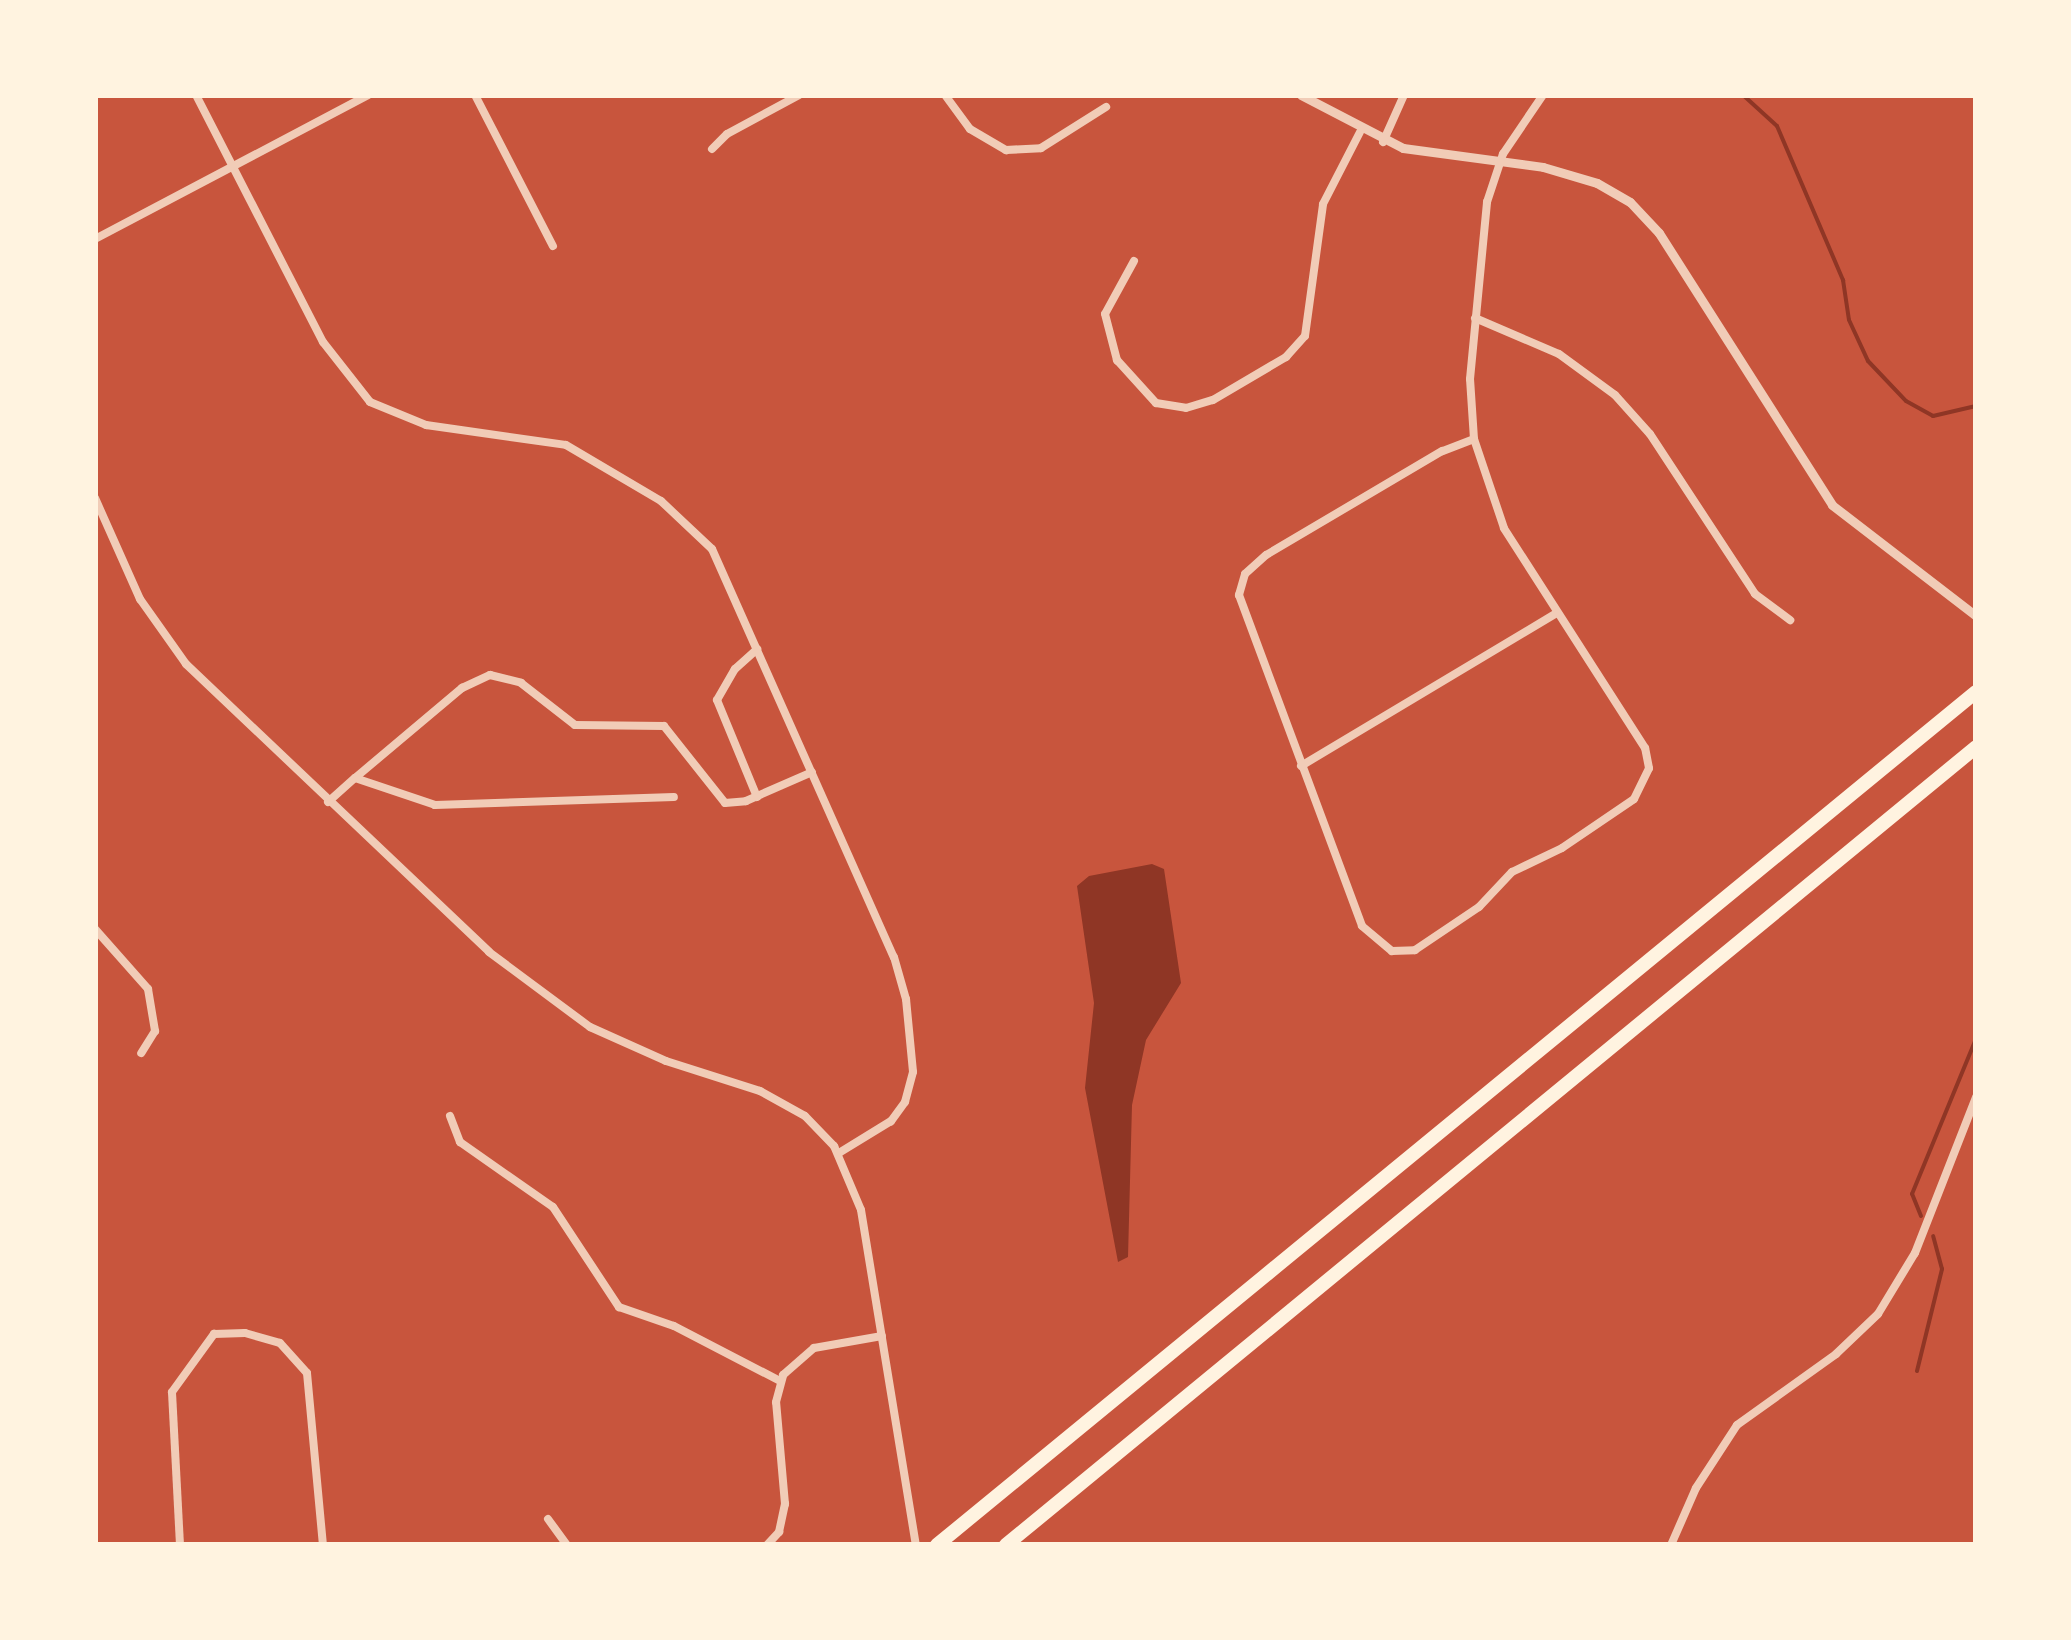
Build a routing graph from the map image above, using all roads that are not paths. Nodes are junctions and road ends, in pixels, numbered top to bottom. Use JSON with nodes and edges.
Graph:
{"nodes":[{"id":1,"x":196,"y":95,"type":"edge"},
{"id":2,"x":368,"y":95,"type":"edge"},
{"id":3,"x":474,"y":95,"type":"edge"},
{"id":4,"x":800,"y":95,"type":"edge"},
{"id":5,"x":945,"y":95,"type":"edge"},
{"id":6,"x":1301,"y":95,"type":"edge"},
{"id":7,"x":1404,"y":95,"type":"edge"},
{"id":8,"x":1543,"y":95,"type":"edge"},
{"id":9,"x":1106,"y":107,"type":"dead end"},
{"id":10,"x":1360,"y":132,"type":"junction"},
{"id":11,"x":1383,"y":142,"type":"junction"},
{"id":12,"x":712,"y":150,"type":"dead end"},
{"id":13,"x":1500,"y":163,"type":"junction"},
{"id":14,"x":233,"y":167,"type":"junction"},
{"id":15,"x":95,"y":238,"type":"edge"},
{"id":16,"x":554,"y":246,"type":"dead end"},
{"id":17,"x":1134,"y":261,"type":"dead end"},
{"id":18,"x":1475,"y":318,"type":"junction"},
{"id":19,"x":1474,"y":439,"type":"junction"},
{"id":20,"x":95,"y":498,"type":"edge"},
{"id":21,"x":1557,"y":613,"type":"junction"},
{"id":22,"x":1976,"y":616,"type":"edge"},
{"id":23,"x":1790,"y":620,"type":"dead end"},
{"id":24,"x":757,"y":649,"type":"junction"},
{"id":25,"x":1976,"y":692,"type":"edge"},
{"id":26,"x":1976,"y":747,"type":"edge"},
{"id":27,"x":1301,"y":766,"type":"junction"},
{"id":28,"x":812,"y":772,"type":"junction"},
{"id":29,"x":355,"y":778,"type":"junction"},
{"id":30,"x":674,"y":797,"type":"dead end"},
{"id":31,"x":757,"y":797,"type":"junction"},
{"id":32,"x":328,"y":802,"type":"junction"},
{"id":33,"x":95,"y":929,"type":"edge"},
{"id":34,"x":141,"y":1053,"type":"dead end"},
{"id":35,"x":1976,"y":1097,"type":"edge"},
{"id":36,"x":450,"y":1116,"type":"dead end"},
{"id":37,"x":838,"y":1154,"type":"junction"},
{"id":38,"x":882,"y":1336,"type":"junction"},
{"id":39,"x":780,"y":1381,"type":"junction"},
{"id":40,"x":548,"y":1519,"type":"dead end"},
{"id":41,"x":180,"y":1545,"type":"edge"},
{"id":42,"x":322,"y":1545,"type":"edge"},
{"id":43,"x":567,"y":1545,"type":"edge"},
{"id":44,"x":767,"y":1545,"type":"edge"},
{"id":45,"x":916,"y":1545,"type":"edge"},
{"id":46,"x":937,"y":1545,"type":"edge"},
{"id":47,"x":1006,"y":1545,"type":"edge"},
{"id":48,"x":1671,"y":1545,"type":"edge"}],
"edges":[{"from":1,"to":14,"type":"street"},
{"from":2,"to":14,"type":"street"},
{"from":3,"to":16,"type":"street"},
{"from":4,"to":12,"type":"street"},
{"from":5,"to":9,"type":"street"},
{"from":6,"to":10,"type":"street"},
{"from":7,"to":11,"type":"street"},
{"from":8,"to":13,"type":"street"},
{"from":10,"to":11,"type":"street"},
{"from":10,"to":17,"type":"street"},
{"from":11,"to":13,"type":"street"},
{"from":13,"to":18,"type":"street"},
{"from":13,"to":22,"type":"street"},
{"from":14,"to":15,"type":"street"},
{"from":14,"to":24,"type":"street"},
{"from":18,"to":19,"type":"street"},
{"from":18,"to":23,"type":"street"},
{"from":19,"to":21,"type":"street"},
{"from":19,"to":27,"type":"street"},
{"from":20,"to":32,"type":"street"},
{"from":21,"to":27,"type":"street"},
{"from":21,"to":27,"type":"street"},
{"from":24,"to":28,"type":"street"},
{"from":24,"to":31,"type":"street"},
{"from":25,"to":46,"type":"highway"},
{"from":26,"to":47,"type":"highway"},
{"from":28,"to":31,"type":"street"},
{"from":28,"to":37,"type":"street"},
{"from":29,"to":30,"type":"street"},
{"from":29,"to":31,"type":"street"},
{"from":29,"to":32,"type":"street"},
{"from":32,"to":37,"type":"street"},
{"from":33,"to":34,"type":"street"},
{"from":35,"to":48,"type":"street"},
{"from":36,"to":39,"type":"street"},
{"from":37,"to":38,"type":"street"},
{"from":38,"to":39,"type":"street"},
{"from":38,"to":45,"type":"street"},
{"from":39,"to":44,"type":"street"},
{"from":40,"to":43,"type":"street"},
{"from":41,"to":42,"type":"street"}]}
